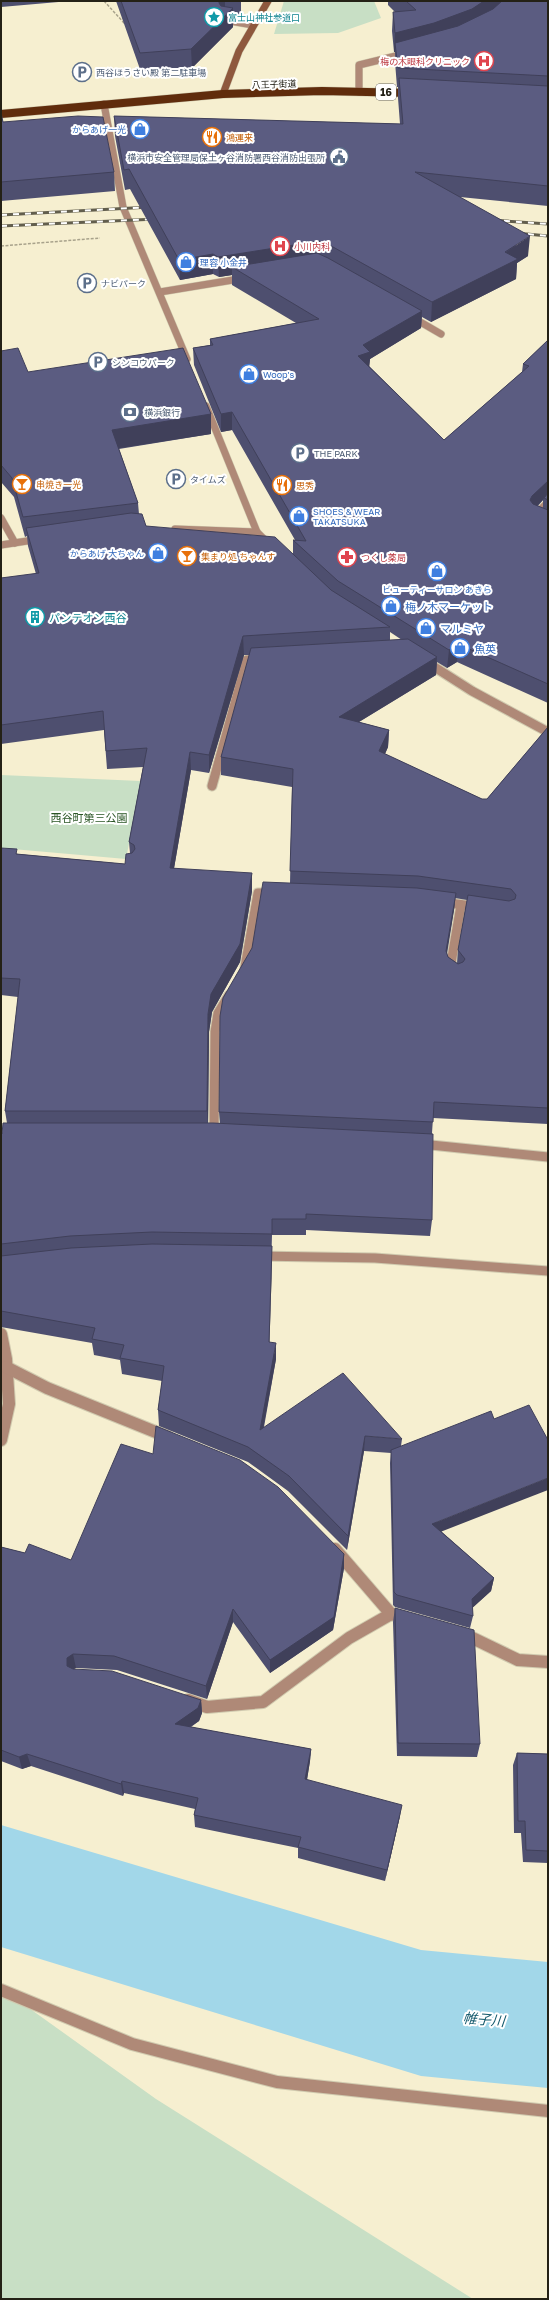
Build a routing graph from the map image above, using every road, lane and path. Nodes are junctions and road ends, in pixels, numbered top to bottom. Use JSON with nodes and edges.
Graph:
{"nodes":[{"id":1,"x":104,"y":1,"type":"edge"},
{"id":2,"x":268,"y":1,"type":"edge"},
{"id":3,"x":224,"y":20,"type":"edge"},
{"id":4,"x":128,"y":24,"type":"edge"},
{"id":5,"x":253,"y":25,"type":"junction"},
{"id":6,"x":413,"y":52,"type":"edge"},
{"id":7,"x":359,"y":92,"type":"junction"},
{"id":8,"x":420,"y":93,"type":"edge"},
{"id":9,"x":224,"y":94,"type":"junction"},
{"id":10,"x":104,"y":104,"type":"junction"},
{"id":11,"x":1,"y":114,"type":"edge"},
{"id":12,"x":135,"y":235,"type":"junction"},
{"id":13,"x":1,"y":246,"type":"edge"},
{"id":14,"x":254,"y":277,"type":"edge"},
{"id":15,"x":160,"y":292,"type":"junction"},
{"id":16,"x":406,"y":314,"type":"edge"},
{"id":17,"x":441,"y":334,"type":"dead end"},
{"id":18,"x":190,"y":367,"type":"edge"},
{"id":19,"x":202,"y":396,"type":"edge"},
{"id":20,"x":548,"y":502,"type":"edge"},
{"id":21,"x":1,"y":518,"type":"edge"},
{"id":22,"x":548,"y":524,"type":"edge"},
{"id":23,"x":163,"y":528,"type":"edge"},
{"id":24,"x":257,"y":532,"type":"junction"},
{"id":25,"x":46,"y":539,"type":"edge"},
{"id":26,"x":15,"y":543,"type":"junction"},
{"id":27,"x":2,"y":545,"type":"edge"},
{"id":28,"x":279,"y":553,"type":"edge"},
{"id":29,"x":415,"y":655,"type":"edge"},
{"id":30,"x":270,"y":658,"type":"edge"},
{"id":31,"x":548,"y":732,"type":"edge"},
{"id":32,"x":212,"y":786,"type":"dead end"},
{"id":33,"x":287,"y":894,"type":"edge"},
{"id":34,"x":431,"y":901,"type":"edge"},
{"id":35,"x":461,"y":905,"type":"junction"},
{"id":36,"x":492,"y":909,"type":"edge"},
{"id":37,"x":457,"y":975,"type":"edge"},
{"id":38,"x":239,"y":977,"type":"edge"},
{"id":39,"x":232,"y":989,"type":"edge"},
{"id":40,"x":214,"y":1134,"type":"edge"},
{"id":41,"x":412,"y":1143,"type":"edge"},
{"id":42,"x":548,"y":1157,"type":"edge"},
{"id":43,"x":248,"y":1256,"type":"edge"},
{"id":44,"x":548,"y":1271,"type":"edge"},
{"id":45,"x":1,"y":1334,"type":"edge"},
{"id":46,"x":6,"y":1367,"type":"junction"},
{"id":47,"x":1,"y":1440,"type":"edge"},
{"id":48,"x":182,"y":1442,"type":"edge"},
{"id":49,"x":326,"y":1539,"type":"edge"},
{"id":50,"x":391,"y":1614,"type":"junction"},
{"id":51,"x":414,"y":1621,"type":"edge"},
{"id":52,"x":453,"y":1631,"type":"edge"},
{"id":53,"x":548,"y":1662,"type":"edge"},
{"id":54,"x":176,"y":1697,"type":"edge"},
{"id":55,"x":1,"y":1990,"type":"edge"},
{"id":56,"x":548,"y":2111,"type":"edge"}],
"edges":[{"from":1,"to":4,"type":"path"},
{"from":2,"to":5,"type":"main road"},
{"from":3,"to":5,"type":"street"},
{"from":5,"to":9,"type":"main road"},
{"from":6,"to":7,"type":"street"},
{"from":7,"to":8,"type":"highway","name":"八王子街道","number":"16"},
{"from":7,"to":9,"type":"highway","name":"八王子街道","number":"16"},
{"from":9,"to":10,"type":"highway","name":"八王子街道","number":"16"},
{"from":10,"to":11,"type":"highway","name":"八王子街道","number":"16"},
{"from":10,"to":12,"type":"street"},
{"from":12,"to":13,"type":"path"},
{"from":12,"to":15,"type":"street"},
{"from":14,"to":15,"type":"street"},
{"from":15,"to":18,"type":"street"},
{"from":16,"to":17,"type":"street"},
{"from":19,"to":24,"type":"street"},
{"from":20,"to":22,"type":"street"},
{"from":21,"to":26,"type":"street"},
{"from":23,"to":24,"type":"street"},
{"from":24,"to":28,"type":"street"},
{"from":25,"to":26,"type":"street"},
{"from":26,"to":27,"type":"street"},
{"from":29,"to":31,"type":"street"},
{"from":30,"to":32,"type":"street"},
{"from":33,"to":38,"type":"street"},
{"from":34,"to":35,"type":"street"},
{"from":35,"to":36,"type":"street"},
{"from":35,"to":37,"type":"street"},
{"from":39,"to":40,"type":"street"},
{"from":41,"to":42,"type":"street"},
{"from":43,"to":44,"type":"street"},
{"from":45,"to":46,"type":"street"},
{"from":46,"to":47,"type":"street"},
{"from":46,"to":48,"type":"street"},
{"from":49,"to":50,"type":"street"},
{"from":50,"to":51,"type":"street"},
{"from":50,"to":54,"type":"street"},
{"from":52,"to":53,"type":"street"},
{"from":55,"to":56,"type":"street"}]}
